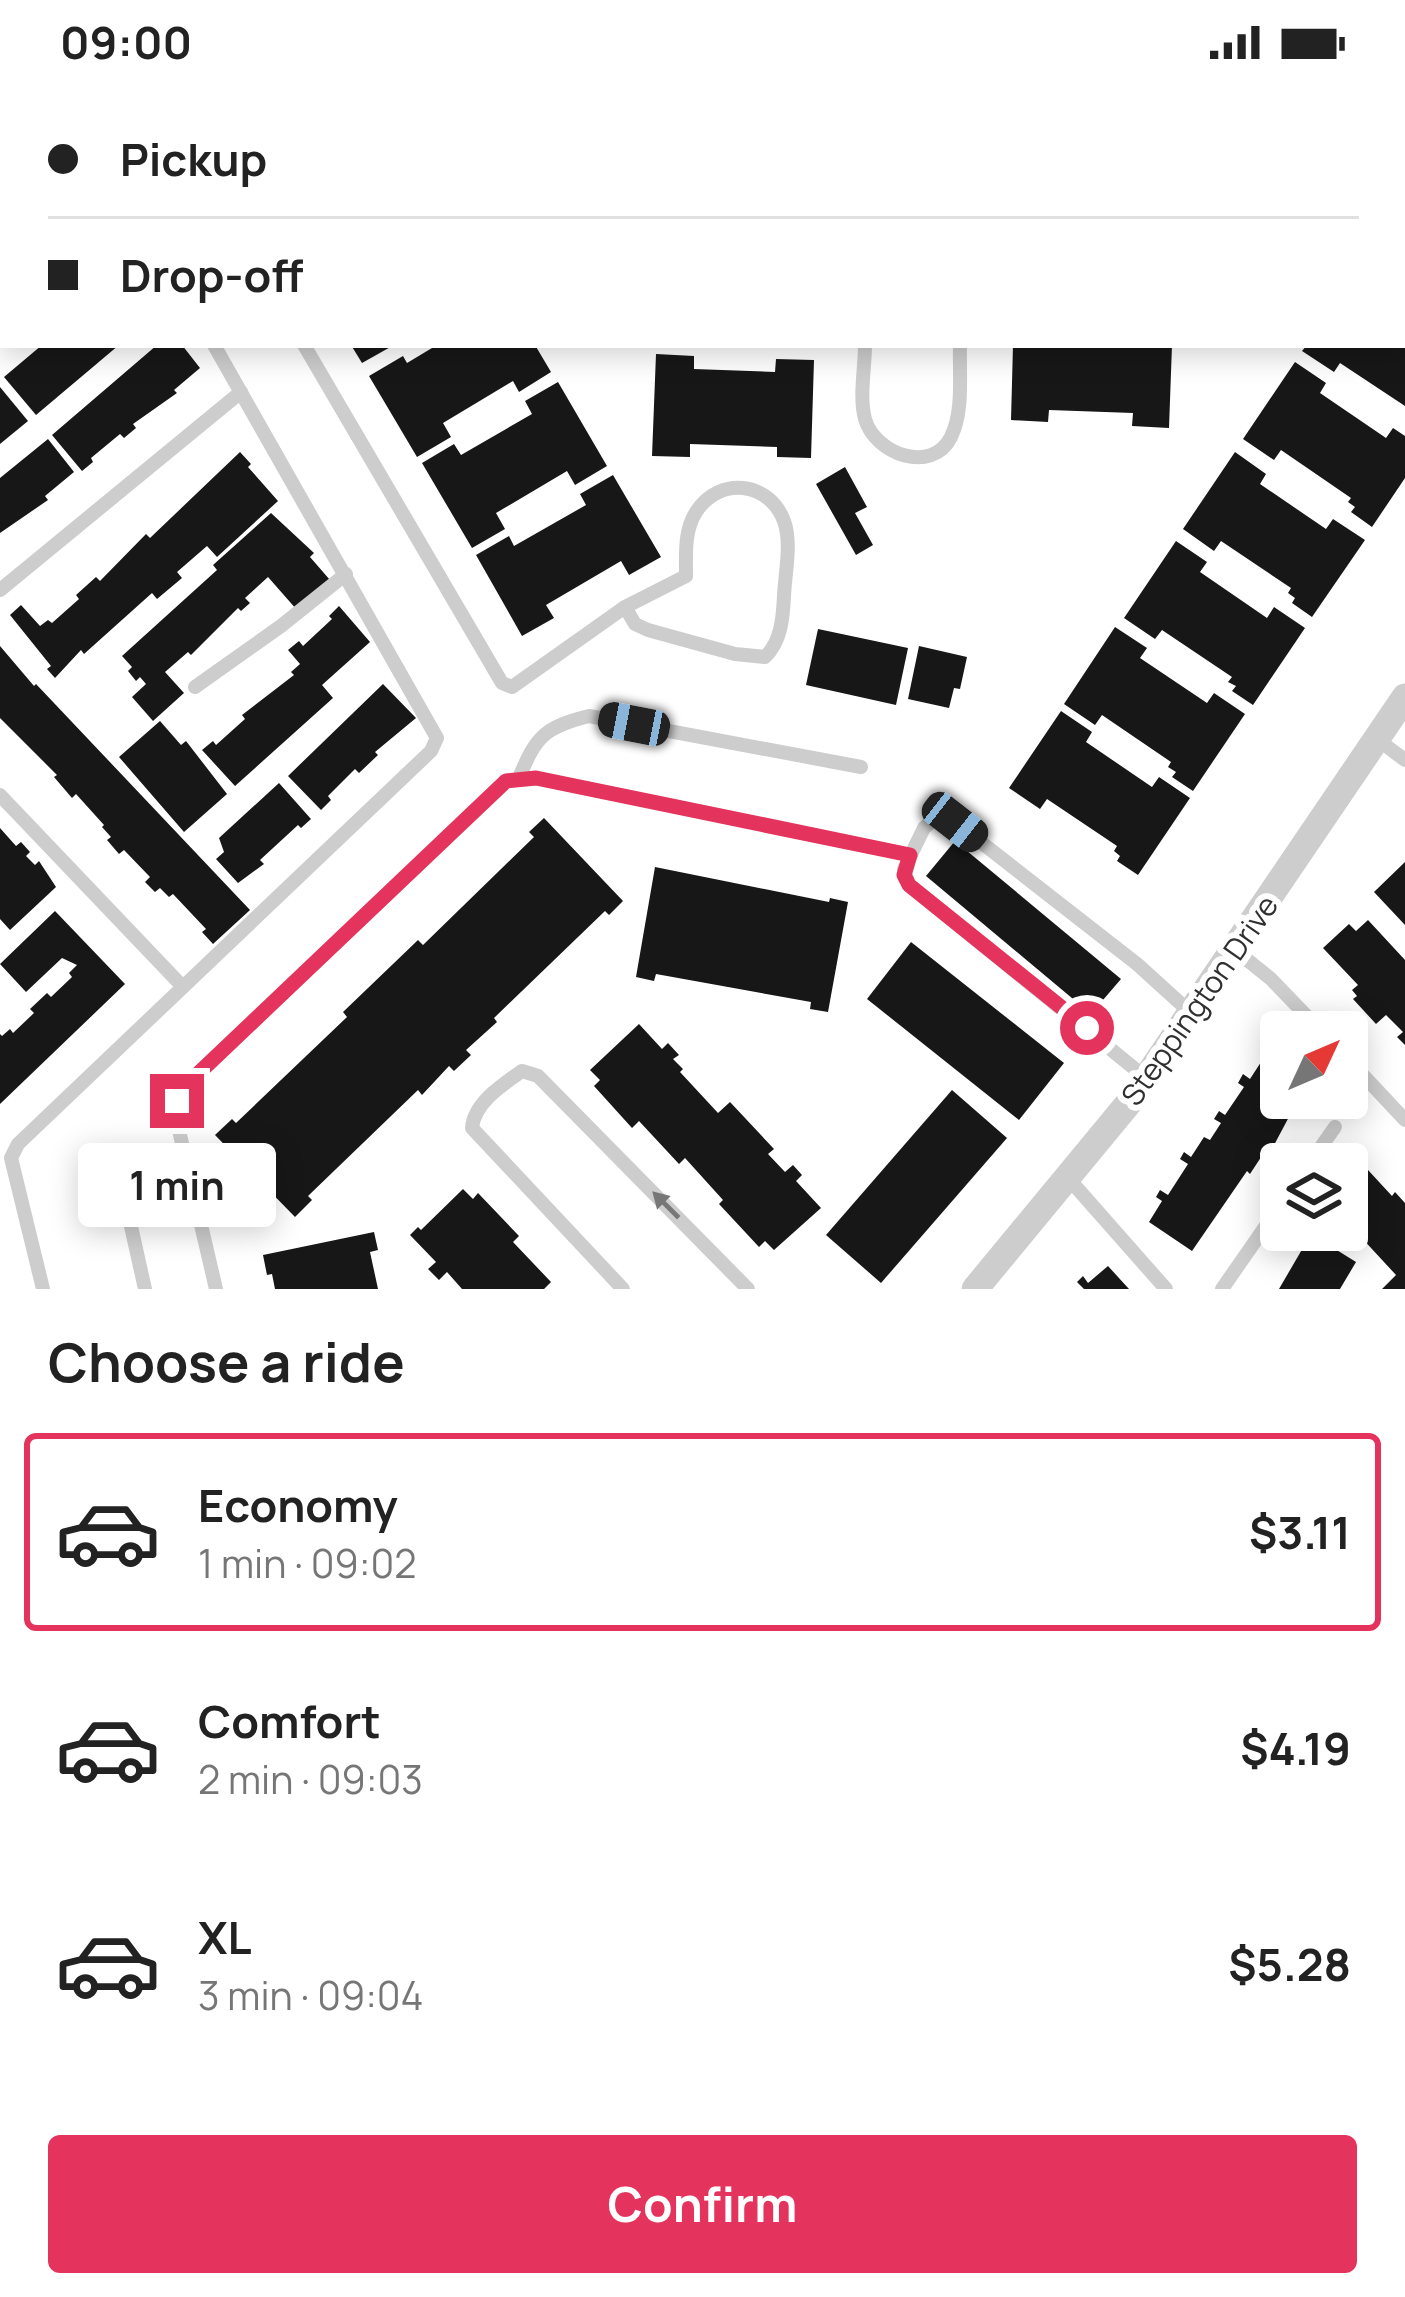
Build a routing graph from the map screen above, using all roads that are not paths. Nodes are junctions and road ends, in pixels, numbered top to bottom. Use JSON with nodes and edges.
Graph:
{"nodes":[{"id":1,"x":216,"y":348,"type":"edge"},
{"id":2,"x":306,"y":348,"type":"edge"},
{"id":3,"x":865,"y":348,"type":"edge"},
{"id":4,"x":960,"y":348,"type":"edge"},
{"id":5,"x":241,"y":392,"type":"junction"},
{"id":6,"x":346,"y":574,"type":"junction"},
{"id":7,"x":0,"y":590,"type":"edge"},
{"id":8,"x":625,"y":607,"type":"junction"},
{"id":9,"x":195,"y":687,"type":"dead end"},
{"id":10,"x":1405,"y":697,"type":"edge"},
{"id":11,"x":1377,"y":739,"type":"junction"},
{"id":12,"x":1405,"y":760,"type":"edge"},
{"id":13,"x":860,"y":767,"type":"dead end"},
{"id":14,"x":519,"y":778,"type":"junction"},
{"id":15,"x":0,"y":795,"type":"edge"},
{"id":16,"x":910,"y":855,"type":"junction"},
{"id":17,"x":1235,"y":950,"type":"junction"},
{"id":18,"x":183,"y":987,"type":"junction"},
{"id":19,"x":1302,"y":1011,"type":"edge"},
{"id":20,"x":1191,"y":1013,"type":"junction"},
{"id":21,"x":1146,"y":1078,"type":"junction"},
{"id":22,"x":1368,"y":1080,"type":"edge"},
{"id":23,"x":1405,"y":1120,"type":"edge"},
{"id":24,"x":1335,"y":1127,"type":"dead end"},
{"id":25,"x":1324,"y":1143,"type":"edge"},
{"id":26,"x":1069,"y":1179,"type":"junction"},
{"id":27,"x":122,"y":1186,"type":"dead end"},
{"id":28,"x":1260,"y":1234,"type":"edge"},
{"id":29,"x":43,"y":1289,"type":"edge"},
{"id":30,"x":145,"y":1289,"type":"edge"},
{"id":31,"x":216,"y":1289,"type":"edge"},
{"id":32,"x":623,"y":1289,"type":"edge"},
{"id":33,"x":748,"y":1289,"type":"edge"},
{"id":34,"x":975,"y":1289,"type":"edge"},
{"id":35,"x":1166,"y":1289,"type":"edge"},
{"id":36,"x":1222,"y":1289,"type":"edge"}],
"edges":[{"from":1,"to":5,"type":"lane"},
{"from":2,"to":8,"type":"lane"},
{"from":3,"to":4,"type":"lane"},
{"from":5,"to":6,"type":"lane"},
{"from":5,"to":7,"type":"lane"},
{"from":6,"to":9,"type":"lane"},
{"from":6,"to":18,"type":"lane"},
{"from":8,"to":8,"type":"lane"},
{"from":10,"to":11,"type":"street","name":"Steppington Drive"},
{"from":11,"to":12,"type":"lane"},
{"from":11,"to":17,"type":"street","name":"Steppington Drive"},
{"from":13,"to":14,"type":"lane"},
{"from":14,"to":16,"type":"lane"},
{"from":14,"to":31,"type":"lane"},
{"from":15,"to":18,"type":"lane"},
{"from":16,"to":20,"type":"lane"},
{"from":16,"to":21,"type":"lane"},
{"from":17,"to":19,"type":"lane"},
{"from":17,"to":20,"type":"street","name":"Steppington Drive"},
{"from":18,"to":29,"type":"lane"},
{"from":20,"to":21,"type":"street","name":"Steppington Drive"},
{"from":21,"to":26,"type":"street","name":"Steppington Drive"},
{"from":22,"to":23,"type":"lane"},
{"from":24,"to":25,"type":"lane"},
{"from":26,"to":34,"type":"street","name":"Steppington Drive"},
{"from":26,"to":35,"type":"lane"},
{"from":27,"to":30,"type":"lane"},
{"from":28,"to":36,"type":"lane"},
{"from":33,"to":32,"type":"lane","one_way":true}]}
